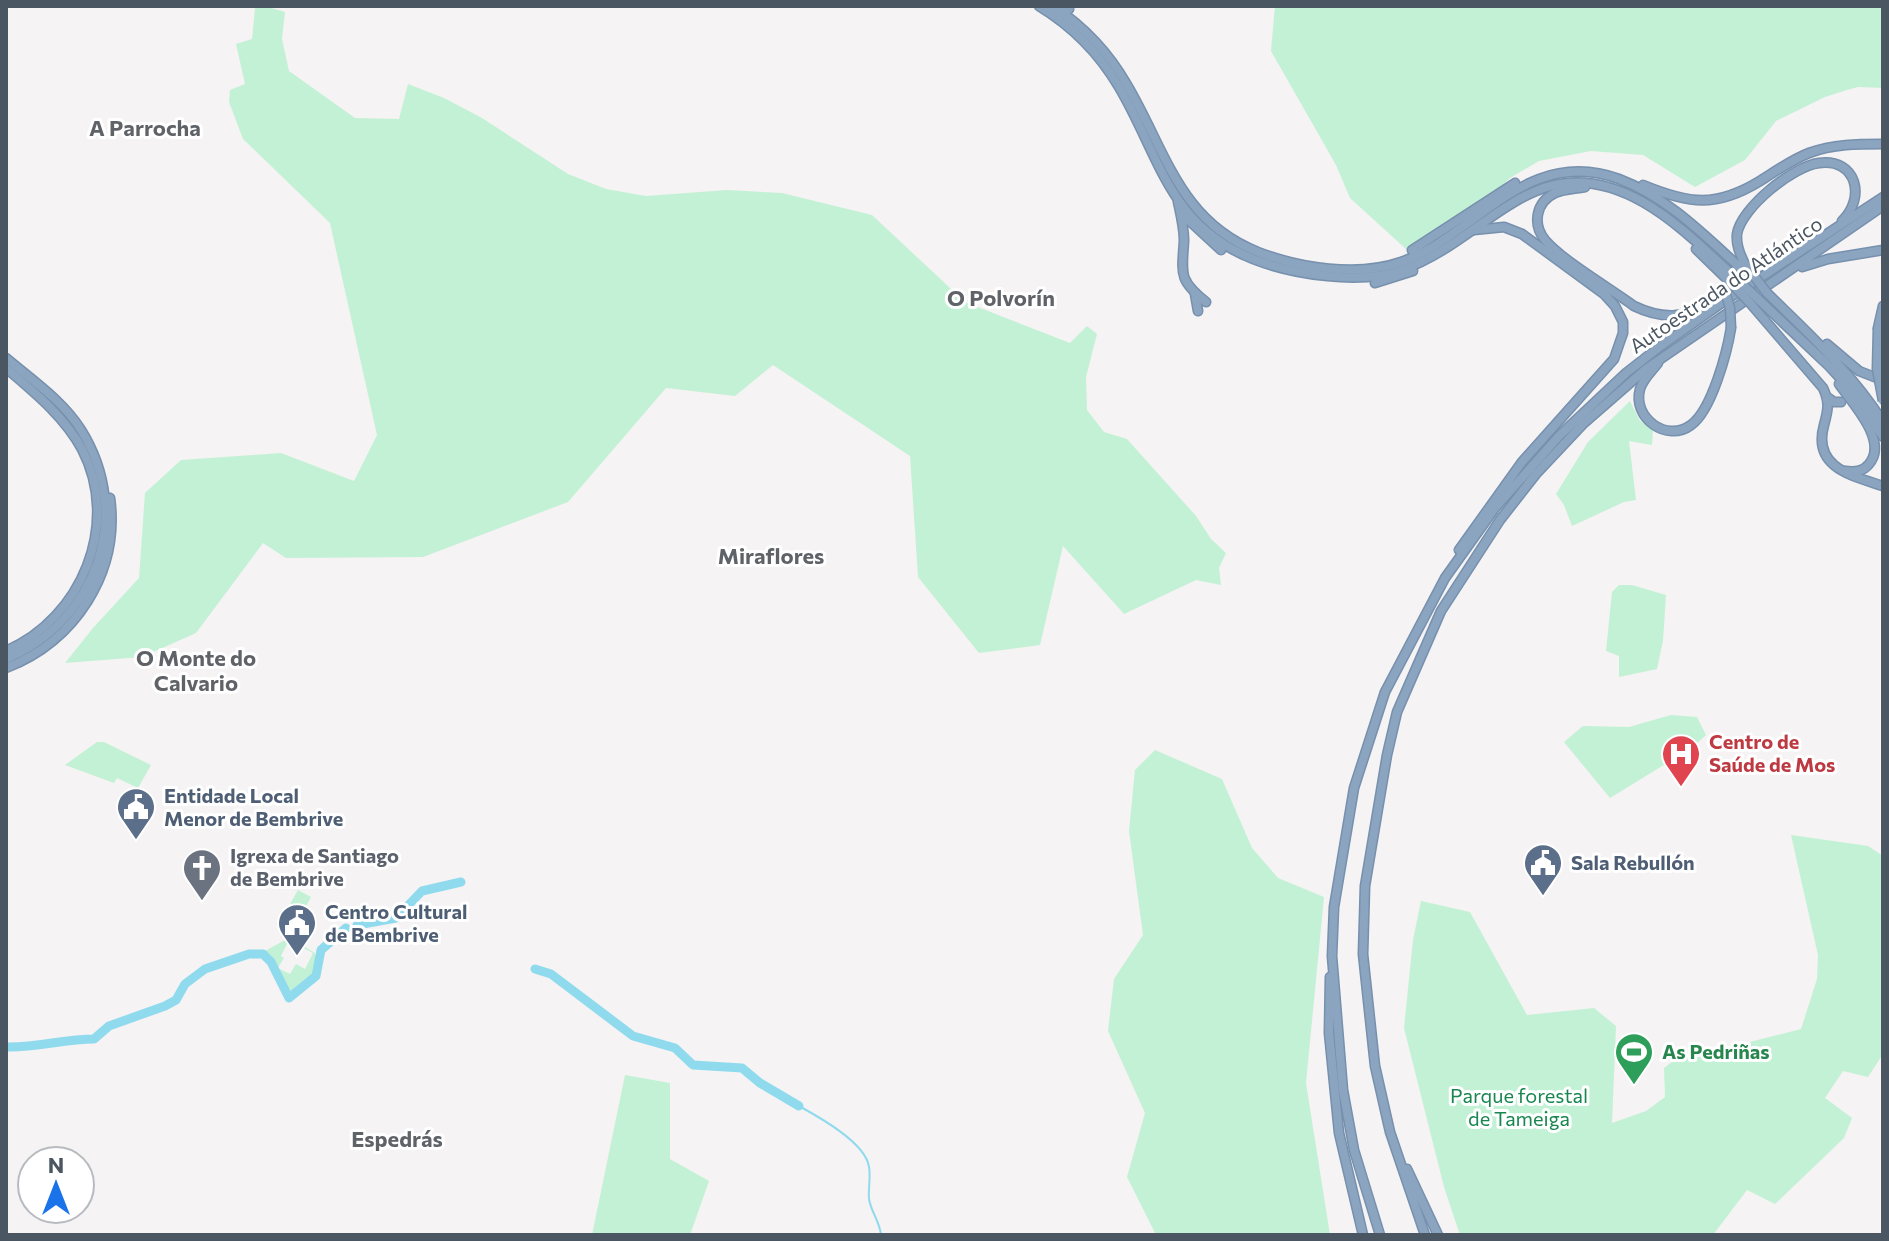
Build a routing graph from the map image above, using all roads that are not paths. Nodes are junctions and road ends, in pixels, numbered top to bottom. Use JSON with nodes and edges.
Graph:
{"nodes":[{"id":1,"x":1039,"y":6,"type":"edge"},
{"id":2,"x":1053,"y":6,"type":"edge"},
{"id":3,"x":1883,"y":144,"type":"edge"},
{"id":4,"x":1539,"y":178,"type":"junction"},
{"id":5,"x":1618,"y":179,"type":"junction"},
{"id":6,"x":1592,"y":185,"type":"junction"},
{"id":7,"x":1883,"y":197,"type":"edge"},
{"id":8,"x":1178,"y":201,"type":"junction"},
{"id":9,"x":1883,"y":206,"type":"edge"},
{"id":10,"x":1181,"y":214,"type":"junction"},
{"id":11,"x":1469,"y":230,"type":"junction"},
{"id":12,"x":1830,"y":233,"type":"junction"},
{"id":13,"x":1687,"y":234,"type":"junction"},
{"id":14,"x":1221,"y":250,"type":"dead end"},
{"id":15,"x":1412,"y":250,"type":"dead end"},
{"id":16,"x":1883,"y":250,"type":"edge"},
{"id":17,"x":1436,"y":254,"type":"junction"},
{"id":18,"x":1745,"y":268,"type":"junction"},
{"id":19,"x":1786,"y":273,"type":"junction"},
{"id":20,"x":1375,"y":283,"type":"dead end"},
{"id":21,"x":1731,"y":283,"type":"junction"},
{"id":22,"x":1194,"y":294,"type":"junction"},
{"id":23,"x":1754,"y":301,"type":"junction"},
{"id":24,"x":1206,"y":302,"type":"dead end"},
{"id":25,"x":1723,"y":302,"type":"junction"},
{"id":26,"x":1883,"y":306,"type":"edge"},
{"id":27,"x":1198,"y":311,"type":"dead end"},
{"id":28,"x":1798,"y":323,"type":"junction"},
{"id":29,"x":6,"y":355,"type":"edge"},
{"id":30,"x":1662,"y":358,"type":"junction"},
{"id":31,"x":1829,"y":366,"type":"junction"},
{"id":32,"x":6,"y":368,"type":"edge"},
{"id":33,"x":1883,"y":380,"type":"edge"},
{"id":34,"x":1883,"y":390,"type":"edge"},
{"id":35,"x":1869,"y":393,"type":"dead end"},
{"id":36,"x":1827,"y":397,"type":"junction"},
{"id":37,"x":1883,"y":402,"type":"edge"},
{"id":38,"x":1826,"y":420,"type":"junction"},
{"id":39,"x":1883,"y":422,"type":"edge"},
{"id":40,"x":1883,"y":437,"type":"edge"},
{"id":41,"x":97,"y":463,"type":"junction"},
{"id":42,"x":1837,"y":468,"type":"junction"},
{"id":43,"x":1883,"y":486,"type":"edge"},
{"id":44,"x":1445,"y":578,"type":"junction"},
{"id":45,"x":6,"y":651,"type":"edge"},
{"id":46,"x":6,"y":659,"type":"edge"},
{"id":47,"x":6,"y":668,"type":"edge"},
{"id":48,"x":1332,"y":956,"type":"junction"},
{"id":49,"x":1390,"y":1132,"type":"junction"},
{"id":50,"x":1363,"y":1235,"type":"edge"},
{"id":51,"x":1380,"y":1235,"type":"edge"},
{"id":52,"x":1425,"y":1235,"type":"edge"},
{"id":53,"x":1438,"y":1235,"type":"edge"}],
"edges":[{"from":1,"to":8,"type":"highway"},
{"from":2,"to":4,"type":"highway"},
{"from":3,"to":5,"type":"highway"},
{"from":4,"to":5,"type":"highway"},
{"from":4,"to":15,"type":"highway"},
{"from":5,"to":18,"type":"highway"},
{"from":6,"to":11,"type":"highway"},
{"from":6,"to":13,"type":"highway"},
{"from":6,"to":25,"type":"highway"},
{"from":7,"to":12,"type":"highway","name":"Autoestrada do Atlántico"},
{"from":8,"to":10,"type":"highway"},
{"from":8,"to":17,"type":"highway"},
{"from":9,"to":19,"type":"highway","name":"Autoestrada do Atlántico"},
{"from":10,"to":14,"type":"highway"},
{"from":10,"to":22,"type":"highway"},
{"from":11,"to":17,"type":"highway"},
{"from":11,"to":44,"type":"highway"},
{"from":12,"to":18,"type":"highway"},
{"from":12,"to":25,"type":"highway","name":"Autoestrada do Atlántico"},
{"from":13,"to":21,"type":"highway"},
{"from":13,"to":21,"type":"highway"},
{"from":16,"to":19,"type":"highway"},
{"from":17,"to":20,"type":"highway"},
{"from":18,"to":28,"type":"highway","bridge":true},
{"from":19,"to":30,"type":"highway","name":"Autoestrada do Atlántico"},
{"from":21,"to":23,"type":"highway","bridge":true},
{"from":21,"to":30,"type":"highway","bridge":true},
{"from":22,"to":24,"type":"highway"},
{"from":22,"to":27,"type":"highway"},
{"from":23,"to":31,"type":"highway"},
{"from":23,"to":36,"type":"highway"},
{"from":25,"to":44,"type":"highway","name":"Autoestrada do Atlántico"},
{"from":26,"to":37,"type":"highway","bridge":true},
{"from":28,"to":33,"type":"highway"},
{"from":28,"to":39,"type":"highway"},
{"from":29,"to":41,"type":"highway"},
{"from":30,"to":49,"type":"highway","name":"Autoestrada do Atlántico"},
{"from":31,"to":40,"type":"highway"},
{"from":31,"to":42,"type":"highway"},
{"from":32,"to":45,"type":"highway"},
{"from":34,"to":35,"type":"highway"},
{"from":36,"to":38,"type":"highway"},
{"from":36,"to":38,"type":"highway"},
{"from":38,"to":42,"type":"highway"},
{"from":41,"to":46,"type":"highway"},
{"from":41,"to":47,"type":"highway"},
{"from":42,"to":43,"type":"highway"},
{"from":44,"to":48,"type":"highway","name":"Autoestrada do Atlántico"},
{"from":48,"to":50,"type":"highway"},
{"from":48,"to":51,"type":"highway","name":"Autoestrada do Atlántico"},
{"from":49,"to":52,"type":"highway","name":"Autoestrada do Atlántico"},
{"from":49,"to":53,"type":"highway","name":"Autoestrada do Atlántico"}]}
